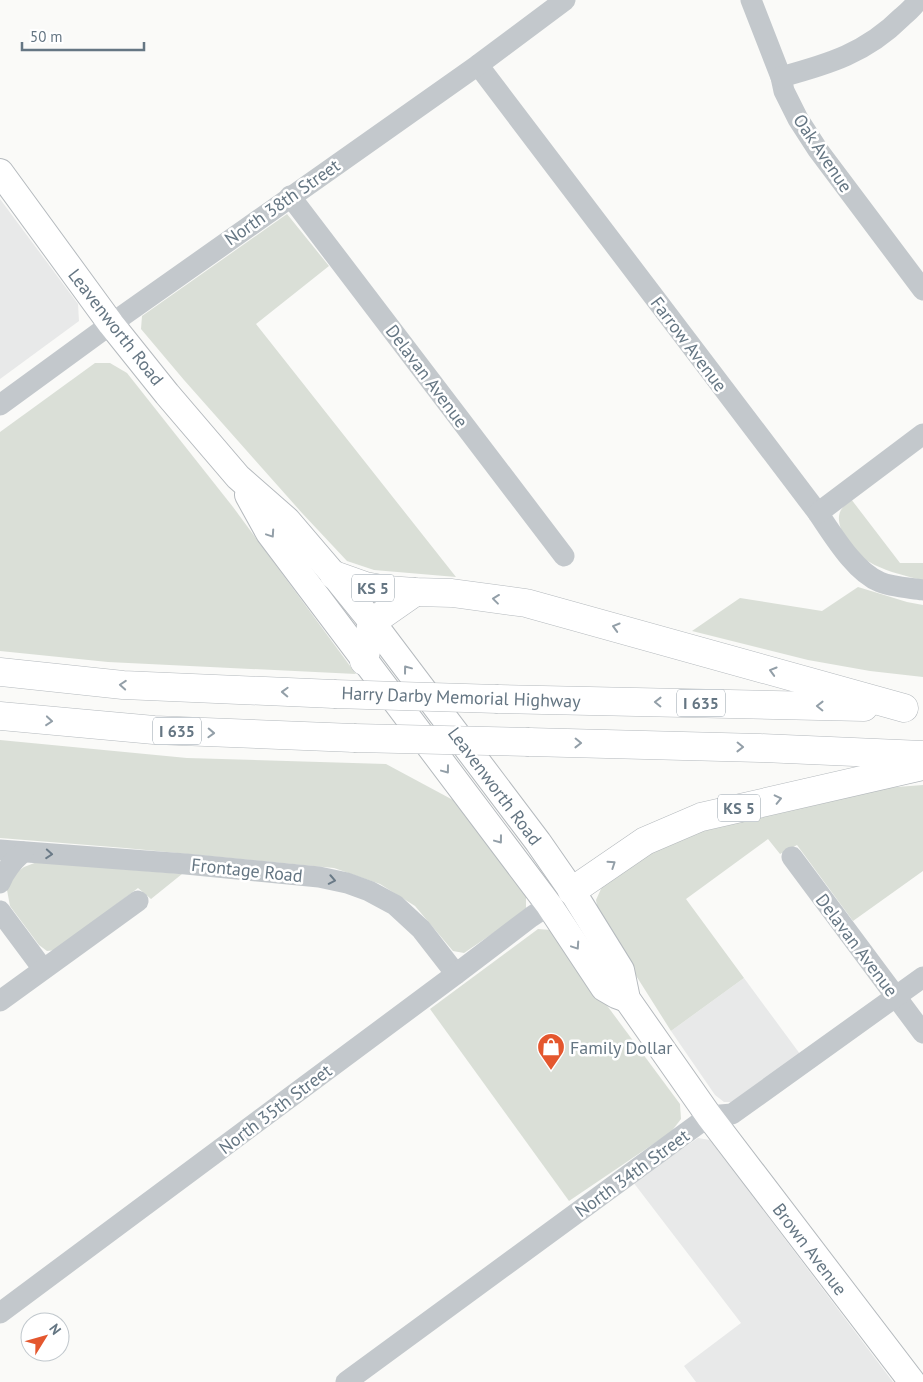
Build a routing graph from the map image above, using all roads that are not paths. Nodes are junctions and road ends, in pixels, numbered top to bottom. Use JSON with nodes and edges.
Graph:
{"nodes":[{"id":1,"x":565,"y":0,"type":"edge"},
{"id":2,"x":751,"y":0,"type":"edge"},
{"id":3,"x":918,"y":0,"type":"edge"},
{"id":4,"x":478,"y":65,"type":"junction"},
{"id":5,"x":781,"y":77,"type":"junction"},
{"id":6,"x":0,"y":172,"type":"edge"},
{"id":7,"x":290,"y":196,"type":"junction"},
{"id":8,"x":923,"y":290,"type":"edge"},
{"id":9,"x":111,"y":324,"type":"junction"},
{"id":10,"x":0,"y":405,"type":"edge"},
{"id":11,"x":923,"y":434,"type":"edge"},
{"id":12,"x":238,"y":477,"type":"junction"},
{"id":13,"x":818,"y":513,"type":"junction"},
{"id":14,"x":564,"y":556,"type":"dead end"},
{"id":15,"x":334,"y":575,"type":"junction"},
{"id":16,"x":923,"y":590,"type":"edge"},
{"id":17,"x":414,"y":592,"type":"junction"},
{"id":18,"x":372,"y":622,"type":"junction"},
{"id":19,"x":364,"y":661,"type":"junction"},
{"id":20,"x":0,"y":672,"type":"edge"},
{"id":21,"x":913,"y":708,"type":"edge"},
{"id":22,"x":0,"y":716,"type":"edge"},
{"id":23,"x":923,"y":755,"type":"edge"},
{"id":24,"x":923,"y":766,"type":"edge"},
{"id":25,"x":0,"y":850,"type":"edge"},
{"id":26,"x":23,"y":852,"type":"junction"},
{"id":27,"x":792,"y":856,"type":"dead end"},
{"id":28,"x":0,"y":883,"type":"edge"},
{"id":29,"x":572,"y":891,"type":"junction"},
{"id":30,"x":138,"y":901,"type":"dead end"},
{"id":31,"x":549,"y":906,"type":"junction"},
{"id":32,"x":0,"y":911,"type":"edge"},
{"id":33,"x":43,"y":969,"type":"junction"},
{"id":34,"x":456,"y":974,"type":"junction"},
{"id":35,"x":923,"y":977,"type":"edge"},
{"id":36,"x":895,"y":997,"type":"junction"},
{"id":37,"x":627,"y":999,"type":"junction"},
{"id":38,"x":0,"y":1001,"type":"edge"},
{"id":39,"x":923,"y":1033,"type":"edge"},
{"id":40,"x":709,"y":1116,"type":"junction"},
{"id":41,"x":0,"y":1313,"type":"edge"},
{"id":42,"x":346,"y":1382,"type":"edge"},
{"id":43,"x":912,"y":1382,"type":"edge"}],
"edges":[{"from":1,"to":4,"type":"street","name":"North 38th Street"},
{"from":2,"to":5,"type":"street","name":"Oak Avenue"},
{"from":3,"to":5,"type":"street"},
{"from":4,"to":7,"type":"street","name":"North 38th Street"},
{"from":4,"to":13,"type":"street","name":"Farrow Avenue"},
{"from":5,"to":8,"type":"street","name":"Oak Avenue"},
{"from":6,"to":9,"type":"main road","name":"Leavenworth Road","number":"KS 5"},
{"from":7,"to":9,"type":"street","name":"North 38th Street"},
{"from":7,"to":14,"type":"street","name":"Delavan Avenue"},
{"from":9,"to":10,"type":"street","name":"North 38th Street"},
{"from":9,"to":12,"type":"main road","name":"Leavenworth Road","number":"KS 5"},
{"from":11,"to":13,"type":"street"},
{"from":12,"to":15,"type":"main road","name":"Leavenworth Road","number":"KS 5"},
{"from":12,"to":19,"type":"main road","name":"Leavenworth Road","number":"KS 5","one_way":true},
{"from":13,"to":16,"type":"street","name":"Farrow Avenue"},
{"from":15,"to":17,"type":"highway","number":"KS 5"},
{"from":15,"to":18,"type":"main road","name":"Leavenworth Road"},
{"from":17,"to":18,"type":"highway"},
{"from":21,"to":17,"type":"highway","number":"KS 5","one_way":true},
{"from":18,"to":19,"type":"highway"},
{"from":29,"to":18,"type":"main road","name":"Leavenworth Road","one_way":true},
{"from":19,"to":31,"type":"main road","name":"Leavenworth Road","number":"KS 5","one_way":true},
{"from":21,"to":20,"type":"highway","name":"Harry Darby Memorial Highway","number":"I 635","one_way":true,"bridge":true},
{"from":22,"to":23,"type":"highway","number":"I 635","one_way":true,"bridge":true},
{"from":29,"to":24,"type":"highway","number":"KS 5","one_way":true},
{"from":25,"to":26,"type":"street","name":"Frontage Road"},
{"from":26,"to":28,"type":"street"},
{"from":26,"to":34,"type":"street","name":"Frontage Road","one_way":true},
{"from":27,"to":36,"type":"street","name":"Delavan Avenue"},
{"from":29,"to":31,"type":"main road","number":"KS 5"},
{"from":29,"to":37,"type":"main road","name":"Leavenworth Road"},
{"from":30,"to":33,"type":"street"},
{"from":31,"to":34,"type":"street","name":"North 35th Street"},
{"from":31,"to":37,"type":"main road","name":"Leavenworth Road","one_way":true},
{"from":32,"to":33,"type":"street"},
{"from":33,"to":38,"type":"street"},
{"from":34,"to":41,"type":"street","name":"North 35th Street"},
{"from":35,"to":36,"type":"street","name":"North 34th Street"},
{"from":36,"to":39,"type":"street","name":"Delavan Avenue"},
{"from":36,"to":40,"type":"street","name":"North 34th Street"},
{"from":37,"to":40,"type":"main road","name":"Leavenworth Road"},
{"from":40,"to":42,"type":"street","name":"North 34th Street"},
{"from":40,"to":43,"type":"main road","name":"Brown Avenue"}]}
